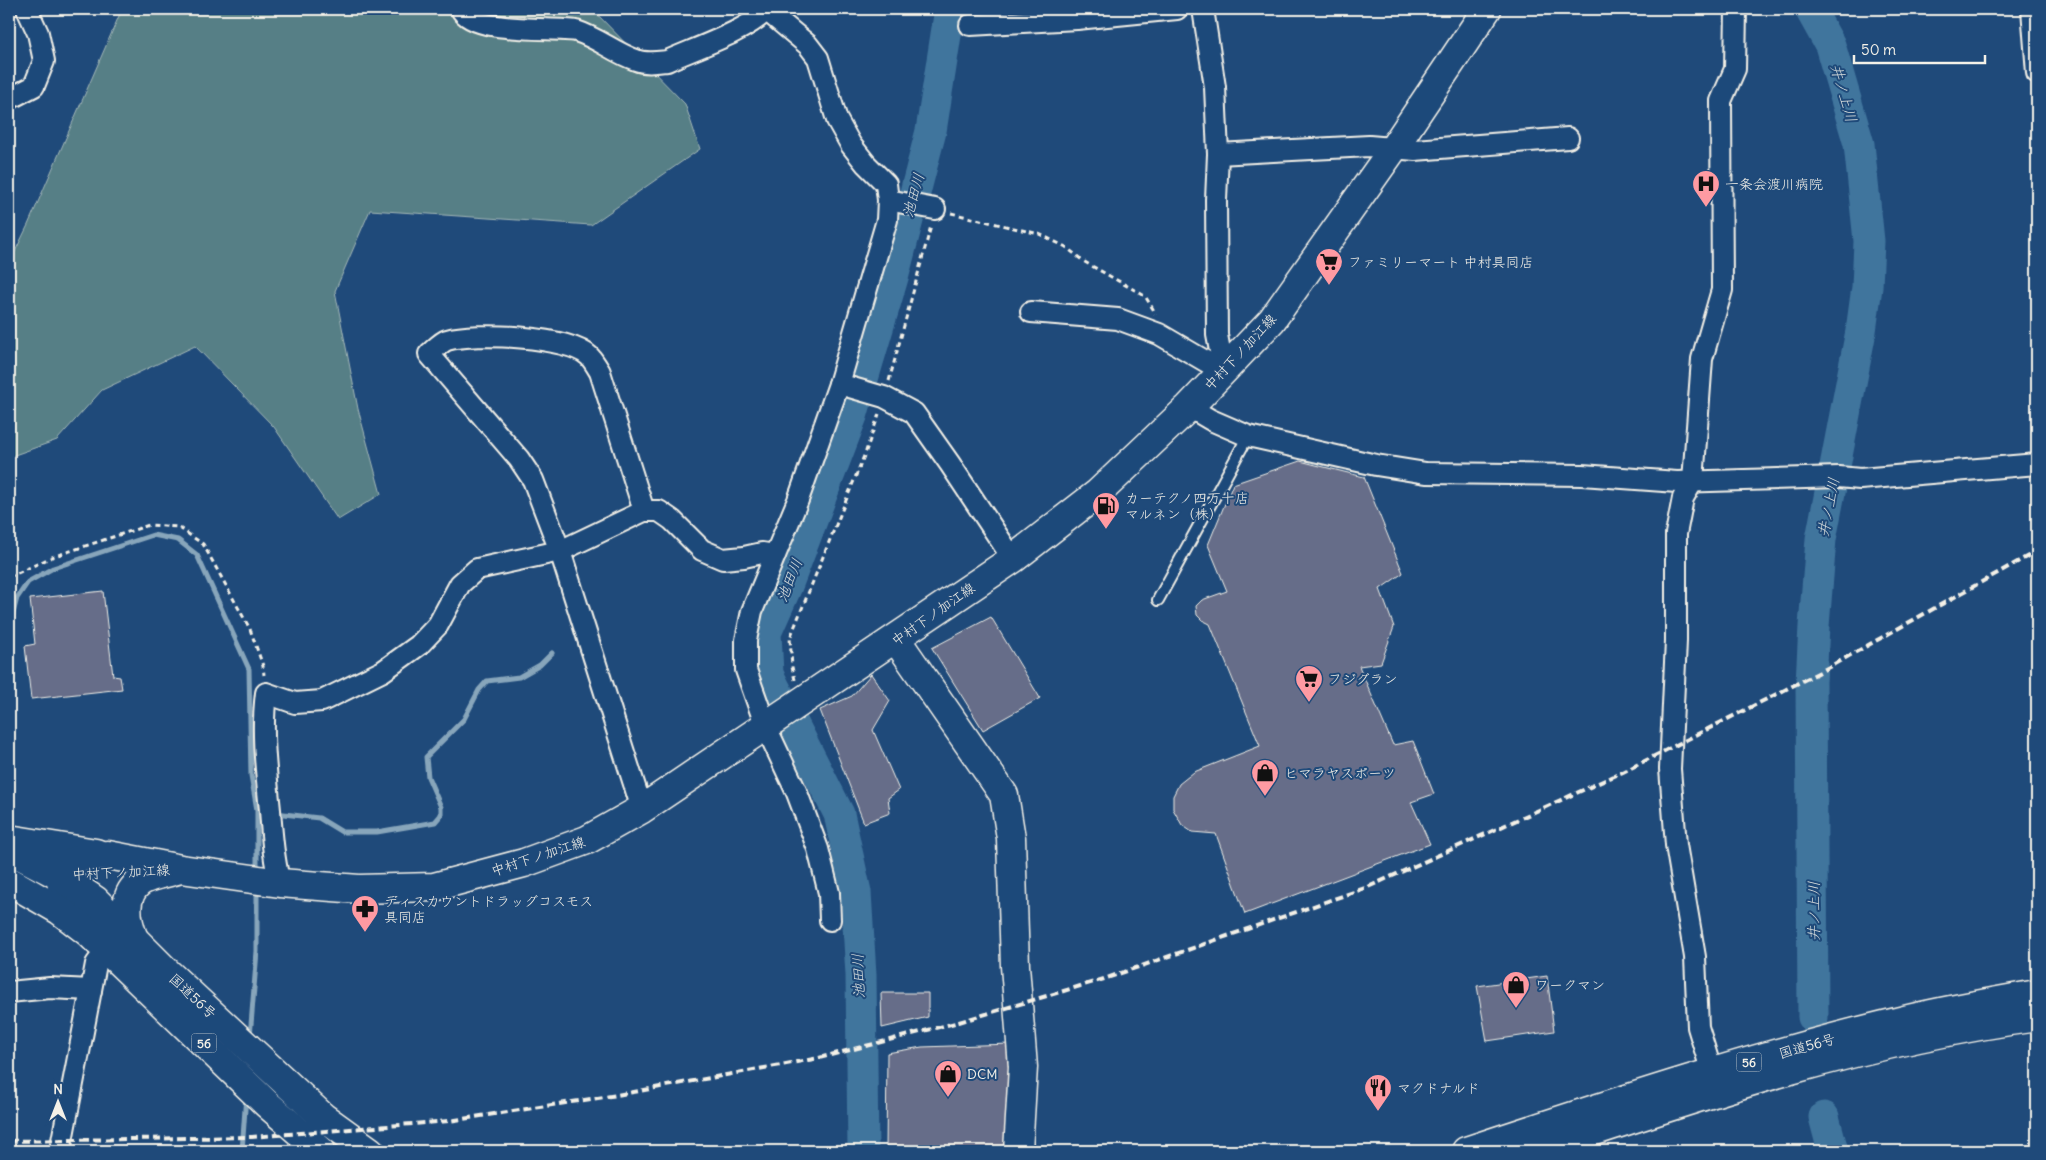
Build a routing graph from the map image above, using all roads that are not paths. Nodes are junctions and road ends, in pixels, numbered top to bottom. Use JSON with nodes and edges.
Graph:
{"nodes":[{"id":1,"x":27,"y":9,"type":"edge"},
{"id":2,"x":461,"y":9,"type":"edge"},
{"id":3,"x":1177,"y":9,"type":"edge"},
{"id":4,"x":1203,"y":9,"type":"edge"},
{"id":5,"x":1487,"y":9,"type":"edge"},
{"id":6,"x":1736,"y":9,"type":"edge"},
{"id":7,"x":2032,"y":9,"type":"edge"},
{"id":8,"x":766,"y":10,"type":"edge"},
{"id":9,"x":1076,"y":14,"type":"edge"},
{"id":10,"x":970,"y":25,"type":"dead end"},
{"id":11,"x":2037,"y":73,"type":"edge"},
{"id":12,"x":9,"y":99,"type":"edge"},
{"id":13,"x":1568,"y":138,"type":"dead end"},
{"id":14,"x":1393,"y":149,"type":"junction"},
{"id":15,"x":1218,"y":154,"type":"junction"},
{"id":16,"x":888,"y":200,"type":"junction"},
{"id":17,"x":935,"y":209,"type":"road end"},
{"id":18,"x":1031,"y":312,"type":"dead end"},
{"id":19,"x":1224,"y":372,"type":"junction"},
{"id":20,"x":839,"y":384,"type":"junction"},
{"id":21,"x":1189,"y":406,"type":"junction"},
{"id":22,"x":1248,"y":436,"type":"junction"},
{"id":23,"x":2037,"y":464,"type":"edge"},
{"id":24,"x":1693,"y":481,"type":"junction"},
{"id":25,"x":644,"y":511,"type":"junction"},
{"id":26,"x":560,"y":551,"type":"junction"},
{"id":27,"x":775,"y":555,"type":"junction"},
{"id":28,"x":1013,"y":559,"type":"junction"},
{"id":29,"x":1158,"y":600,"type":"dead end"},
{"id":30,"x":896,"y":639,"type":"junction"},
{"id":31,"x":768,"y":725,"type":"junction"},
{"id":32,"x":642,"y":809,"type":"junction"},
{"id":33,"x":9,"y":839,"type":"edge"},
{"id":34,"x":9,"y":852,"type":"edge"},
{"id":35,"x":108,"y":855,"type":"junction"},
{"id":36,"x":181,"y":869,"type":"junction"},
{"id":37,"x":9,"y":871,"type":"edge"},
{"id":38,"x":60,"y":876,"type":"junction"},
{"id":39,"x":9,"y":881,"type":"edge"},
{"id":40,"x":280,"y":883,"type":"junction"},
{"id":41,"x":830,"y":920,"type":"dead end"},
{"id":42,"x":134,"y":939,"type":"junction"},
{"id":43,"x":98,"y":941,"type":"junction"},
{"id":44,"x":91,"y":990,"type":"junction"},
{"id":45,"x":9,"y":992,"type":"edge"},
{"id":46,"x":2037,"y":994,"type":"edge"},
{"id":47,"x":2037,"y":1017,"type":"edge"},
{"id":48,"x":1712,"y":1073,"type":"junction"},
{"id":49,"x":359,"y":1148,"type":"edge"},
{"id":50,"x":60,"y":1151,"type":"edge"},
{"id":51,"x":321,"y":1151,"type":"edge"},
{"id":52,"x":1018,"y":1151,"type":"edge"},
{"id":53,"x":1466,"y":1151,"type":"edge"},
{"id":54,"x":1535,"y":1151,"type":"edge"}],
"edges":[{"from":1,"to":12,"type":"street"},
{"from":2,"to":8,"type":"street"},
{"from":3,"to":9,"type":"street"},
{"from":4,"to":15,"type":"street"},
{"from":5,"to":14,"type":"main road","name":"中村下ノ加江線"},
{"from":6,"to":24,"type":"street"},
{"from":7,"to":11,"type":"street"},
{"from":8,"to":16,"type":"street"},
{"from":9,"to":10,"type":"street"},
{"from":13,"to":14,"type":"street"},
{"from":14,"to":15,"type":"street"},
{"from":14,"to":19,"type":"main road","name":"中村下ノ加江線"},
{"from":15,"to":19,"type":"street"},
{"from":16,"to":17,"type":"street"},
{"from":16,"to":20,"type":"street"},
{"from":18,"to":19,"type":"street"},
{"from":19,"to":21,"type":"main road","name":"中村下ノ加江線"},
{"from":20,"to":27,"type":"street"},
{"from":20,"to":28,"type":"street"},
{"from":21,"to":22,"type":"street"},
{"from":21,"to":28,"type":"main road","name":"中村下ノ加江線"},
{"from":22,"to":24,"type":"street"},
{"from":22,"to":29,"type":"lane"},
{"from":23,"to":24,"type":"street"},
{"from":24,"to":48,"type":"street"},
{"from":25,"to":26,"type":"street"},
{"from":25,"to":26,"type":"street"},
{"from":25,"to":27,"type":"street"},
{"from":26,"to":32,"type":"street"},
{"from":26,"to":40,"type":"street"},
{"from":27,"to":31,"type":"street"},
{"from":28,"to":30,"type":"main road","name":"中村下ノ加江線"},
{"from":30,"to":31,"type":"main road","name":"中村下ノ加江線"},
{"from":30,"to":52,"type":"main road"},
{"from":31,"to":32,"type":"main road","name":"中村下ノ加江線"},
{"from":31,"to":41,"type":"street"},
{"from":32,"to":40,"type":"main road","name":"中村下ノ加江線"},
{"from":33,"to":35,"type":"main road","name":"中村下ノ加江線"},
{"from":34,"to":38,"type":"main road","name":"国道56号","number":"56"},
{"from":35,"to":36,"type":"main road","name":"中村下ノ加江線"},
{"from":35,"to":38,"type":"main road","name":"中村下ノ加江線"},
{"from":36,"to":38,"type":"main road","name":"中村下ノ加江線"},
{"from":36,"to":40,"type":"main road","name":"中村下ノ加江線"},
{"from":36,"to":42,"type":"main road","name":"中村下ノ加江線"},
{"from":37,"to":38,"type":"main road","name":"中村下ノ加江線"},
{"from":38,"to":42,"type":"main road","name":"国道56号","number":"56"},
{"from":38,"to":43,"type":"main road","name":"中村下ノ加江線"},
{"from":39,"to":43,"type":"main road","name":"国道56号","number":"56"},
{"from":42,"to":49,"type":"main road","name":"国道56号","number":"56"},
{"from":43,"to":44,"type":"street"},
{"from":43,"to":51,"type":"main road","name":"国道56号","number":"56"},
{"from":44,"to":45,"type":"street"},
{"from":44,"to":50,"type":"street"},
{"from":46,"to":48,"type":"main road","name":"国道56号","number":"56"},
{"from":47,"to":54,"type":"main road","name":"国道56号","number":"56"},
{"from":48,"to":53,"type":"main road","name":"国道56号","number":"56"}]}
